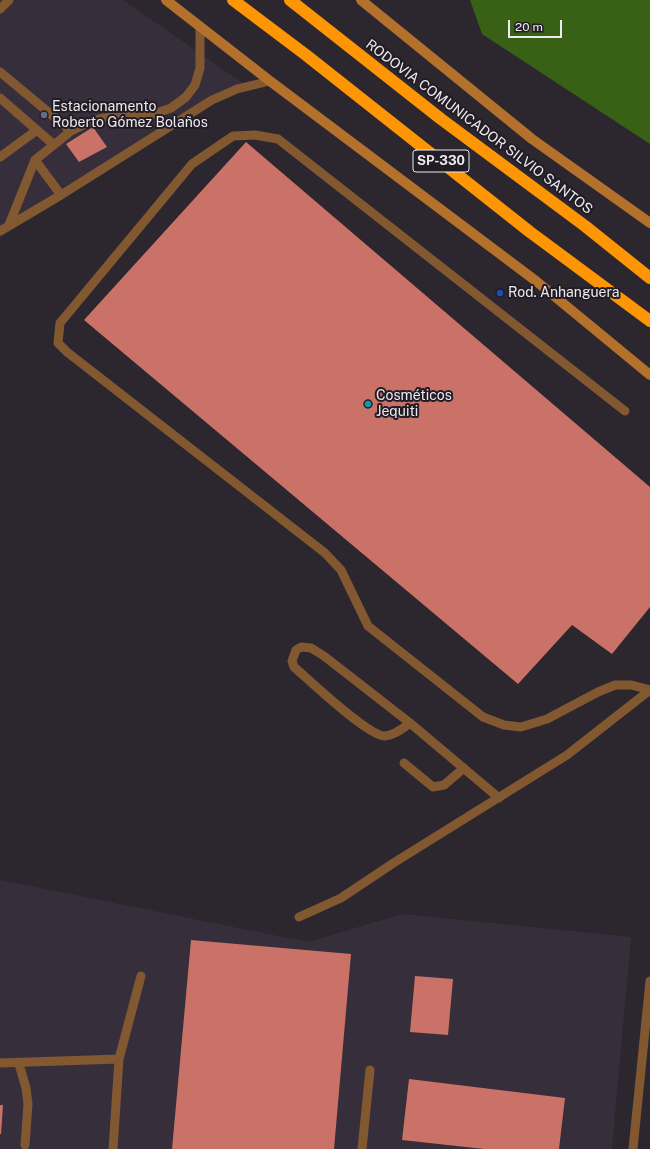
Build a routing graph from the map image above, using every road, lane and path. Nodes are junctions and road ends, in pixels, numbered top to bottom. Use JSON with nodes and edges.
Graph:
{"nodes":[{"id":1,"x":9,"y":0,"type":"edge"},
{"id":2,"x":166,"y":0,"type":"edge"},
{"id":3,"x":233,"y":0,"type":"edge"},
{"id":4,"x":290,"y":0,"type":"edge"},
{"id":5,"x":361,"y":0,"type":"edge"},
{"id":6,"x":0,"y":9,"type":"edge"},
{"id":7,"x":200,"y":26,"type":"junction"},
{"id":8,"x":0,"y":72,"type":"edge"},
{"id":9,"x":270,"y":81,"type":"junction"},
{"id":10,"x":0,"y":98,"type":"edge"},
{"id":11,"x":37,"y":130,"type":"junction"},
{"id":12,"x":71,"y":131,"type":"junction"},
{"id":13,"x":53,"y":144,"type":"junction"},
{"id":14,"x":0,"y":157,"type":"edge"},
{"id":15,"x":35,"y":160,"type":"junction"},
{"id":16,"x":61,"y":196,"type":"junction"},
{"id":17,"x":650,"y":223,"type":"edge"},
{"id":18,"x":9,"y":226,"type":"junction"},
{"id":19,"x":0,"y":231,"type":"edge"},
{"id":20,"x":650,"y":278,"type":"edge"},
{"id":21,"x":650,"y":321,"type":"edge"},
{"id":22,"x":650,"y":374,"type":"edge"},
{"id":23,"x":625,"y":411,"type":"dead end"},
{"id":24,"x":410,"y":723,"type":"junction"},
{"id":25,"x":404,"y":763,"type":"dead end"},
{"id":26,"x":464,"y":768,"type":"junction"},
{"id":27,"x":499,"y":798,"type":"junction"},
{"id":28,"x":299,"y":917,"type":"dead end"},
{"id":29,"x":141,"y":976,"type":"dead end"},
{"id":30,"x":650,"y":981,"type":"edge"},
{"id":31,"x":119,"y":1059,"type":"junction"},
{"id":32,"x":0,"y":1064,"type":"edge"},
{"id":33,"x":19,"y":1064,"type":"junction"},
{"id":34,"x":370,"y":1070,"type":"dead end"},
{"id":35,"x":25,"y":1145,"type":"dead end"},
{"id":36,"x":113,"y":1149,"type":"edge"},
{"id":37,"x":362,"y":1149,"type":"edge"},
{"id":38,"x":633,"y":1149,"type":"edge"}],
"edges":[{"from":1,"to":6,"type":"lane"},
{"from":2,"to":7,"type":"main road"},
{"from":3,"to":21,"type":"highway","number":"SP-330"},
{"from":4,"to":20,"type":"highway","name":"RODOVIA COMUNICADOR SILVIO SANTOS","number":"SP-330"},
{"from":5,"to":17,"type":"main road"},
{"from":7,"to":9,"type":"main road"},
{"from":7,"to":12,"type":"lane"},
{"from":8,"to":12,"type":"lane"},
{"from":9,"to":16,"type":"lane"},
{"from":9,"to":22,"type":"main road"},
{"from":10,"to":11,"type":"lane"},
{"from":11,"to":13,"type":"lane"},
{"from":11,"to":14,"type":"lane"},
{"from":12,"to":13,"type":"lane"},
{"from":13,"to":15,"type":"lane"},
{"from":15,"to":16,"type":"lane"},
{"from":15,"to":18,"type":"lane"},
{"from":16,"to":18,"type":"lane"},
{"from":18,"to":19,"type":"lane"},
{"from":23,"to":27,"type":"lane"},
{"from":24,"to":24,"type":"lane"},
{"from":24,"to":26,"type":"lane"},
{"from":25,"to":26,"type":"lane"},
{"from":26,"to":27,"type":"lane"},
{"from":27,"to":28,"type":"lane"},
{"from":29,"to":31,"type":"lane"},
{"from":30,"to":38,"type":"lane"},
{"from":31,"to":33,"type":"lane"},
{"from":31,"to":36,"type":"lane"},
{"from":32,"to":33,"type":"lane"},
{"from":33,"to":35,"type":"lane"},
{"from":34,"to":37,"type":"lane"}]}
